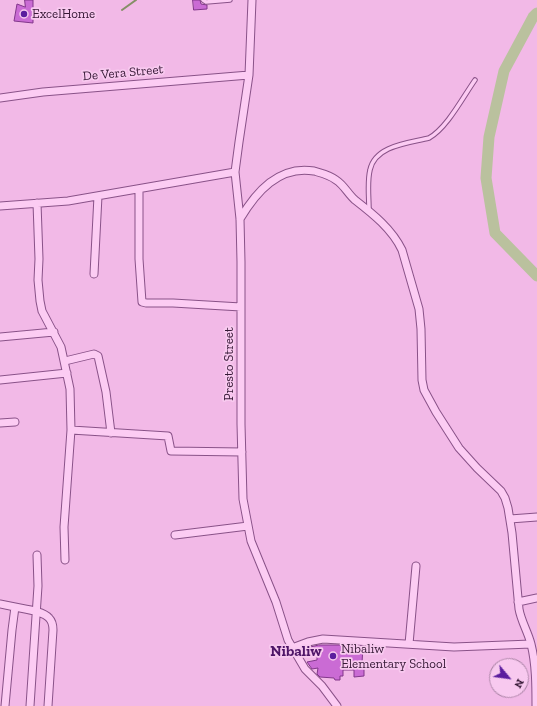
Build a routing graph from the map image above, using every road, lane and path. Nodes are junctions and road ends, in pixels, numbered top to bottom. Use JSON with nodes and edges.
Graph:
{"nodes":[{"id":1,"x":204,"y":0,"type":"edge"},
{"id":2,"x":230,"y":0,"type":"edge"},
{"id":3,"x":252,"y":0,"type":"edge"},
{"id":4,"x":249,"y":75,"type":"junction"},
{"id":5,"x":475,"y":80,"type":"dead end"},
{"id":6,"x":0,"y":98,"type":"edge"},
{"id":7,"x":235,"y":172,"type":"junction"},
{"id":8,"x":139,"y":189,"type":"junction"},
{"id":9,"x":98,"y":196,"type":"junction"},
{"id":10,"x":37,"y":203,"type":"junction"},
{"id":11,"x":0,"y":206,"type":"edge"},
{"id":12,"x":369,"y":211,"type":"junction"},
{"id":13,"x":240,"y":219,"type":"junction"},
{"id":14,"x":94,"y":274,"type":"dead end"},
{"id":15,"x":241,"y":307,"type":"junction"},
{"id":16,"x":54,"y":332,"type":"junction"},
{"id":17,"x":0,"y":337,"type":"edge"},
{"id":18,"x":65,"y":361,"type":"junction"},
{"id":19,"x":67,"y":373,"type":"junction"},
{"id":20,"x":0,"y":380,"type":"edge"},
{"id":21,"x":16,"y":422,"type":"dead end"},
{"id":22,"x":0,"y":423,"type":"edge"},
{"id":23,"x":72,"y":430,"type":"junction"},
{"id":24,"x":111,"y":433,"type":"junction"},
{"id":25,"x":242,"y":452,"type":"junction"},
{"id":26,"x":537,"y":517,"type":"edge"},
{"id":27,"x":510,"y":519,"type":"junction"},
{"id":28,"x":248,"y":526,"type":"junction"},
{"id":29,"x":175,"y":535,"type":"dead end"},
{"id":30,"x":37,"y":555,"type":"dead end"},
{"id":31,"x":65,"y":560,"type":"dead end"},
{"id":32,"x":416,"y":566,"type":"dead end"},
{"id":33,"x":537,"y":598,"type":"edge"},
{"id":34,"x":518,"y":602,"type":"junction"},
{"id":35,"x":0,"y":604,"type":"edge"},
{"id":36,"x":15,"y":607,"type":"junction"},
{"id":37,"x":37,"y":612,"type":"junction"},
{"id":38,"x":409,"y":644,"type":"junction"},
{"id":39,"x":531,"y":644,"type":"junction"},
{"id":40,"x":292,"y":648,"type":"junction"},
{"id":41,"x":5,"y":706,"type":"edge"},
{"id":42,"x":30,"y":706,"type":"edge"},
{"id":43,"x":48,"y":706,"type":"edge"},
{"id":44,"x":336,"y":706,"type":"edge"},
{"id":45,"x":536,"y":706,"type":"edge"}],
"edges":[{"from":1,"to":2,"type":"lane"},
{"from":3,"to":4,"type":"street","name":"Presto Street"},
{"from":4,"to":6,"type":"street","name":"De Vera Street"},
{"from":4,"to":7,"type":"street","name":"Presto Street"},
{"from":5,"to":12,"type":"lane"},
{"from":7,"to":8,"type":"street"},
{"from":7,"to":13,"type":"street","name":"Presto Street"},
{"from":8,"to":9,"type":"street"},
{"from":8,"to":15,"type":"street"},
{"from":9,"to":10,"type":"street"},
{"from":9,"to":14,"type":"street"},
{"from":10,"to":11,"type":"street"},
{"from":10,"to":16,"type":"street"},
{"from":12,"to":13,"type":"street"},
{"from":12,"to":27,"type":"street"},
{"from":13,"to":15,"type":"street","name":"Presto Street"},
{"from":15,"to":25,"type":"street","name":"Presto Street"},
{"from":16,"to":17,"type":"street"},
{"from":16,"to":18,"type":"street"},
{"from":18,"to":19,"type":"street"},
{"from":18,"to":24,"type":"street"},
{"from":19,"to":20,"type":"street"},
{"from":19,"to":23,"type":"street"},
{"from":21,"to":22,"type":"street"},
{"from":23,"to":24,"type":"street"},
{"from":23,"to":31,"type":"street"},
{"from":24,"to":25,"type":"street"},
{"from":25,"to":28,"type":"street","name":"Presto Street"},
{"from":26,"to":27,"type":"street"},
{"from":27,"to":34,"type":"street"},
{"from":28,"to":29,"type":"street"},
{"from":28,"to":40,"type":"street","name":"Presto Street"},
{"from":30,"to":37,"type":"street"},
{"from":32,"to":38,"type":"street"},
{"from":33,"to":34,"type":"street"},
{"from":34,"to":39,"type":"street"},
{"from":35,"to":36,"type":"street"},
{"from":36,"to":37,"type":"street"},
{"from":36,"to":41,"type":"street"},
{"from":37,"to":42,"type":"street"},
{"from":37,"to":43,"type":"street"},
{"from":38,"to":39,"type":"street"},
{"from":38,"to":40,"type":"street"},
{"from":39,"to":45,"type":"street"},
{"from":40,"to":44,"type":"street","name":"Presto Street"}]}
